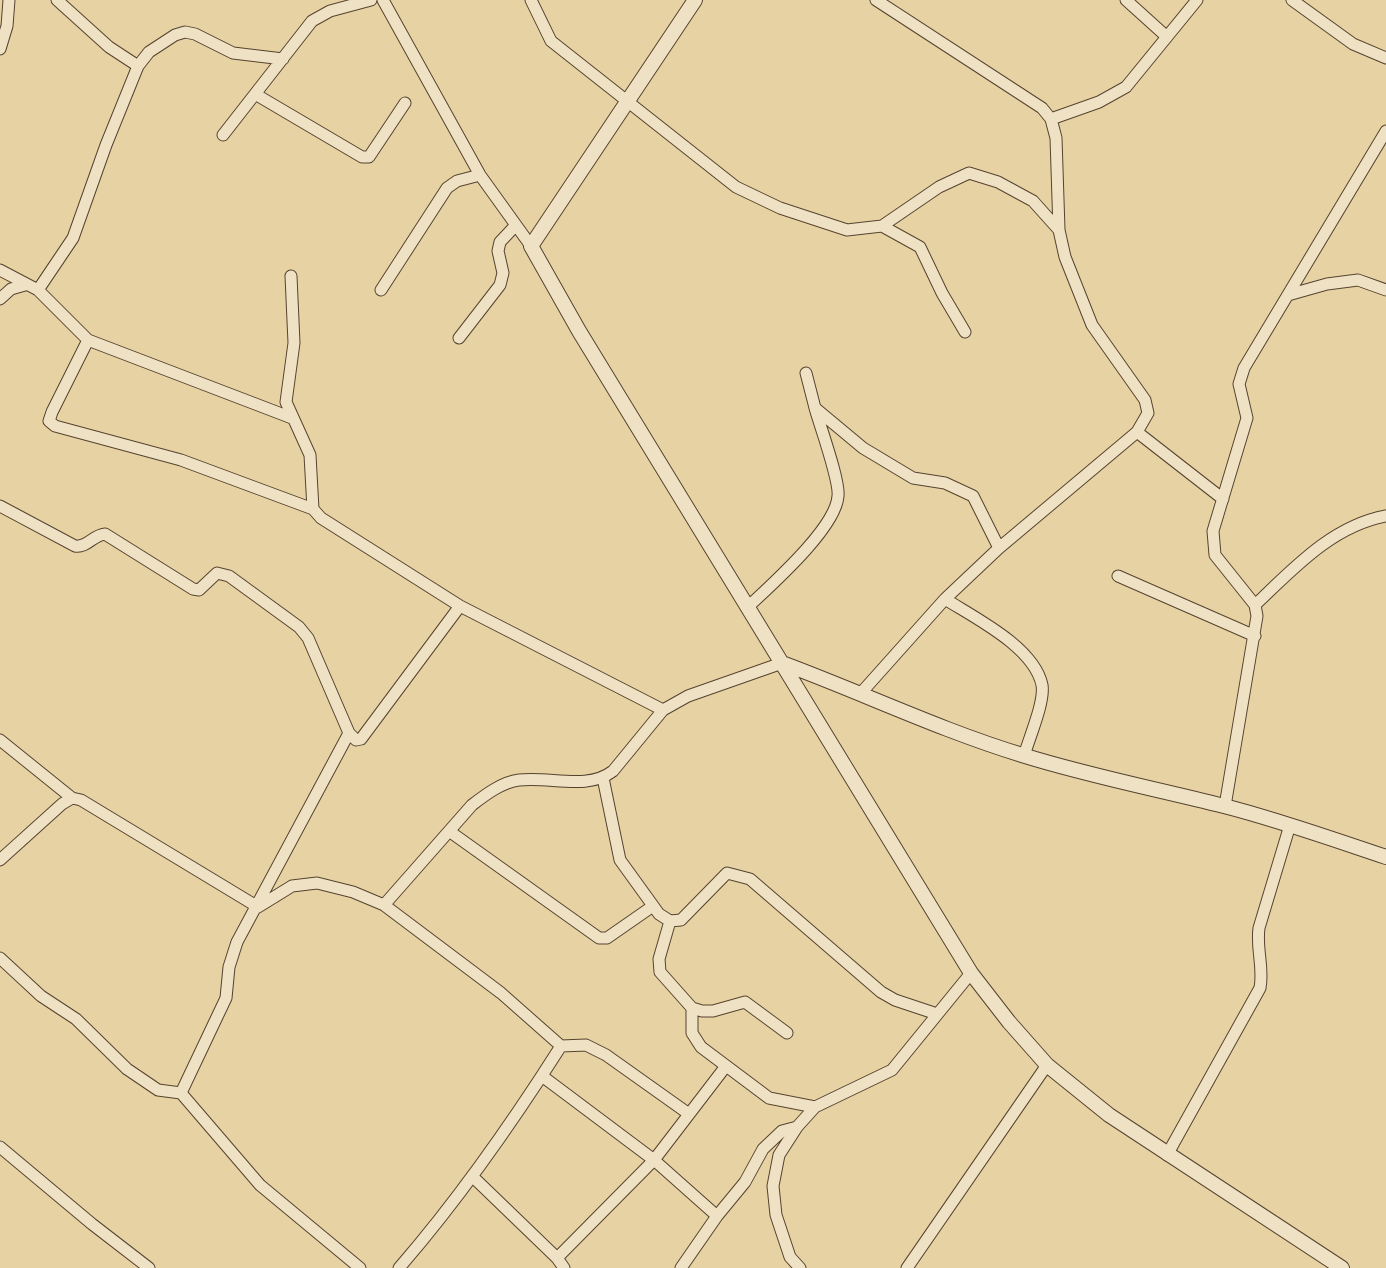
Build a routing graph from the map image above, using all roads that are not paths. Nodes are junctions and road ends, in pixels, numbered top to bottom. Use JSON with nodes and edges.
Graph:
{"nodes":[{"id":1,"x":9,"y":0,"type":"edge"},
{"id":2,"x":57,"y":0,"type":"edge"},
{"id":3,"x":371,"y":0,"type":"edge"},
{"id":4,"x":383,"y":0,"type":"edge"},
{"id":5,"x":531,"y":0,"type":"edge"},
{"id":6,"x":695,"y":0,"type":"edge"},
{"id":7,"x":876,"y":0,"type":"edge"},
{"id":8,"x":1126,"y":0,"type":"edge"},
{"id":9,"x":1197,"y":0,"type":"edge"},
{"id":10,"x":1292,"y":0,"type":"edge"},
{"id":11,"x":1168,"y":37,"type":"junction"},
{"id":12,"x":0,"y":49,"type":"edge"},
{"id":13,"x":1386,"y":58,"type":"edge"},
{"id":14,"x":283,"y":59,"type":"junction"},
{"id":15,"x":138,"y":66,"type":"junction"},
{"id":16,"x":255,"y":94,"type":"junction"},
{"id":17,"x":627,"y":102,"type":"junction"},
{"id":18,"x":405,"y":104,"type":"dead end"},
{"id":19,"x":1051,"y":119,"type":"junction"},
{"id":20,"x":1386,"y":131,"type":"edge"},
{"id":21,"x":224,"y":135,"type":"dead end"},
{"id":22,"x":480,"y":175,"type":"junction"},
{"id":23,"x":516,"y":225,"type":"junction"},
{"id":24,"x":882,"y":226,"type":"junction"},
{"id":25,"x":1059,"y":230,"type":"junction"},
{"id":26,"x":531,"y":246,"type":"junction"},
{"id":27,"x":0,"y":270,"type":"edge"},
{"id":28,"x":291,"y":276,"type":"dead end"},
{"id":29,"x":24,"y":285,"type":"junction"},
{"id":30,"x":38,"y":290,"type":"junction"},
{"id":31,"x":381,"y":290,"type":"dead end"},
{"id":32,"x":1386,"y":290,"type":"edge"},
{"id":33,"x":1288,"y":294,"type":"junction"},
{"id":34,"x":0,"y":299,"type":"edge"},
{"id":35,"x":965,"y":332,"type":"dead end"},
{"id":36,"x":459,"y":338,"type":"dead end"},
{"id":37,"x":88,"y":340,"type":"junction"},
{"id":38,"x":806,"y":372,"type":"dead end"},
{"id":39,"x":815,"y":408,"type":"junction"},
{"id":40,"x":292,"y":418,"type":"junction"},
{"id":41,"x":1137,"y":432,"type":"junction"},
{"id":42,"x":1223,"y":499,"type":"junction"},
{"id":43,"x":0,"y":506,"type":"edge"},
{"id":44,"x":313,"y":509,"type":"junction"},
{"id":45,"x":1386,"y":516,"type":"edge"},
{"id":46,"x":999,"y":548,"type":"junction"},
{"id":47,"x":1118,"y":576,"type":"dead end"},
{"id":48,"x":945,"y":599,"type":"junction"},
{"id":49,"x":1255,"y":605,"type":"junction"},
{"id":50,"x":460,"y":606,"type":"junction"},
{"id":51,"x":748,"y":607,"type":"junction"},
{"id":52,"x":1254,"y":636,"type":"junction"},
{"id":53,"x":782,"y":663,"type":"junction"},
{"id":54,"x":861,"y":692,"type":"junction"},
{"id":55,"x":663,"y":710,"type":"junction"},
{"id":56,"x":349,"y":734,"type":"junction"},
{"id":57,"x":0,"y":740,"type":"edge"},
{"id":58,"x":1024,"y":756,"type":"junction"},
{"id":59,"x":603,"y":778,"type":"junction"},
{"id":60,"x":72,"y":798,"type":"junction"},
{"id":61,"x":1225,"y":806,"type":"junction"},
{"id":62,"x":1290,"y":825,"type":"junction"},
{"id":63,"x":448,"y":832,"type":"junction"},
{"id":64,"x":1385,"y":854,"type":"edge"},
{"id":65,"x":0,"y":860,"type":"edge"},
{"id":66,"x":384,"y":906,"type":"junction"},
{"id":67,"x":653,"y":906,"type":"junction"},
{"id":68,"x":258,"y":907,"type":"junction"},
{"id":69,"x":670,"y":921,"type":"junction"},
{"id":70,"x":0,"y":958,"type":"edge"},
{"id":71,"x":972,"y":973,"type":"junction"},
{"id":72,"x":692,"y":1008,"type":"junction"},
{"id":73,"x":937,"y":1014,"type":"junction"},
{"id":74,"x":786,"y":1033,"type":"dead end"},
{"id":75,"x":561,"y":1046,"type":"junction"},
{"id":76,"x":1048,"y":1065,"type":"junction"},
{"id":77,"x":726,"y":1066,"type":"junction"},
{"id":78,"x":542,"y":1076,"type":"junction"},
{"id":79,"x":181,"y":1093,"type":"junction"},
{"id":80,"x":815,"y":1107,"type":"junction"},
{"id":81,"x":689,"y":1114,"type":"junction"},
{"id":82,"x":797,"y":1127,"type":"junction"},
{"id":83,"x":0,"y":1147,"type":"edge"},
{"id":84,"x":1167,"y":1155,"type":"junction"},
{"id":85,"x":654,"y":1160,"type":"junction"},
{"id":86,"x":472,"y":1176,"type":"junction"},
{"id":87,"x":717,"y":1216,"type":"junction"},
{"id":88,"x":557,"y":1258,"type":"junction"},
{"id":89,"x":1337,"y":1267,"type":"edge"},
{"id":90,"x":149,"y":1268,"type":"edge"},
{"id":91,"x":360,"y":1268,"type":"edge"},
{"id":92,"x":398,"y":1268,"type":"edge"},
{"id":93,"x":564,"y":1268,"type":"edge"},
{"id":94,"x":681,"y":1268,"type":"edge"},
{"id":95,"x":800,"y":1268,"type":"edge"},
{"id":96,"x":907,"y":1268,"type":"edge"}],
"edges":[{"from":1,"to":12,"type":"street"},
{"from":2,"to":15,"type":"street"},
{"from":3,"to":14,"type":"street"},
{"from":4,"to":22,"type":"street"},
{"from":5,"to":17,"type":"street"},
{"from":6,"to":17,"type":"street"},
{"from":7,"to":19,"type":"street"},
{"from":8,"to":11,"type":"street"},
{"from":9,"to":11,"type":"street"},
{"from":10,"to":13,"type":"street"},
{"from":11,"to":19,"type":"street"},
{"from":14,"to":15,"type":"street"},
{"from":14,"to":16,"type":"street"},
{"from":15,"to":30,"type":"street"},
{"from":16,"to":18,"type":"street"},
{"from":16,"to":21,"type":"street"},
{"from":17,"to":24,"type":"street"},
{"from":17,"to":26,"type":"street"},
{"from":19,"to":25,"type":"street"},
{"from":20,"to":33,"type":"street"},
{"from":22,"to":23,"type":"street"},
{"from":22,"to":31,"type":"street"},
{"from":23,"to":26,"type":"street"},
{"from":23,"to":36,"type":"street"},
{"from":24,"to":25,"type":"street"},
{"from":24,"to":35,"type":"street"},
{"from":25,"to":41,"type":"street"},
{"from":26,"to":51,"type":"street"},
{"from":27,"to":29,"type":"street"},
{"from":28,"to":40,"type":"street"},
{"from":29,"to":30,"type":"street"},
{"from":29,"to":34,"type":"street"},
{"from":30,"to":37,"type":"street"},
{"from":32,"to":33,"type":"street"},
{"from":33,"to":42,"type":"street"},
{"from":37,"to":40,"type":"street"},
{"from":37,"to":44,"type":"street"},
{"from":38,"to":39,"type":"street"},
{"from":39,"to":46,"type":"street"},
{"from":39,"to":51,"type":"street"},
{"from":40,"to":44,"type":"street"},
{"from":41,"to":42,"type":"street"},
{"from":41,"to":46,"type":"street"},
{"from":42,"to":49,"type":"street"},
{"from":43,"to":56,"type":"street"},
{"from":44,"to":50,"type":"street"},
{"from":45,"to":49,"type":"street"},
{"from":46,"to":48,"type":"street"},
{"from":47,"to":52,"type":"street"},
{"from":48,"to":54,"type":"street"},
{"from":48,"to":58,"type":"street"},
{"from":49,"to":52,"type":"street"},
{"from":50,"to":55,"type":"street"},
{"from":50,"to":56,"type":"street"},
{"from":51,"to":53,"type":"street"},
{"from":52,"to":61,"type":"street"},
{"from":53,"to":54,"type":"street"},
{"from":53,"to":55,"type":"street"},
{"from":53,"to":71,"type":"street"},
{"from":54,"to":58,"type":"street"},
{"from":55,"to":59,"type":"street"},
{"from":56,"to":68,"type":"street"},
{"from":57,"to":60,"type":"street"},
{"from":58,"to":61,"type":"street"},
{"from":59,"to":63,"type":"street"},
{"from":59,"to":67,"type":"street"},
{"from":60,"to":65,"type":"street"},
{"from":60,"to":68,"type":"street"},
{"from":61,"to":62,"type":"street"},
{"from":62,"to":64,"type":"street"},
{"from":62,"to":84,"type":"street"},
{"from":63,"to":66,"type":"street"},
{"from":63,"to":67,"type":"street"},
{"from":66,"to":68,"type":"street"},
{"from":66,"to":75,"type":"street"},
{"from":67,"to":69,"type":"street"},
{"from":68,"to":79,"type":"street"},
{"from":69,"to":72,"type":"street"},
{"from":69,"to":73,"type":"street"},
{"from":70,"to":79,"type":"street"},
{"from":71,"to":73,"type":"street"},
{"from":71,"to":76,"type":"street"},
{"from":72,"to":74,"type":"street"},
{"from":72,"to":77,"type":"street"},
{"from":73,"to":80,"type":"street"},
{"from":75,"to":78,"type":"street"},
{"from":75,"to":81,"type":"street"},
{"from":76,"to":84,"type":"street"},
{"from":76,"to":96,"type":"street"},
{"from":77,"to":80,"type":"street"},
{"from":77,"to":81,"type":"street"},
{"from":78,"to":85,"type":"street"},
{"from":78,"to":86,"type":"street"},
{"from":79,"to":91,"type":"street"},
{"from":80,"to":82,"type":"street"},
{"from":81,"to":85,"type":"street"},
{"from":82,"to":87,"type":"street"},
{"from":82,"to":95,"type":"street"},
{"from":83,"to":90,"type":"street"},
{"from":84,"to":89,"type":"street"},
{"from":85,"to":87,"type":"street"},
{"from":85,"to":88,"type":"street"},
{"from":86,"to":88,"type":"street"},
{"from":86,"to":92,"type":"street"},
{"from":87,"to":94,"type":"street"},
{"from":88,"to":93,"type":"street"}]}
